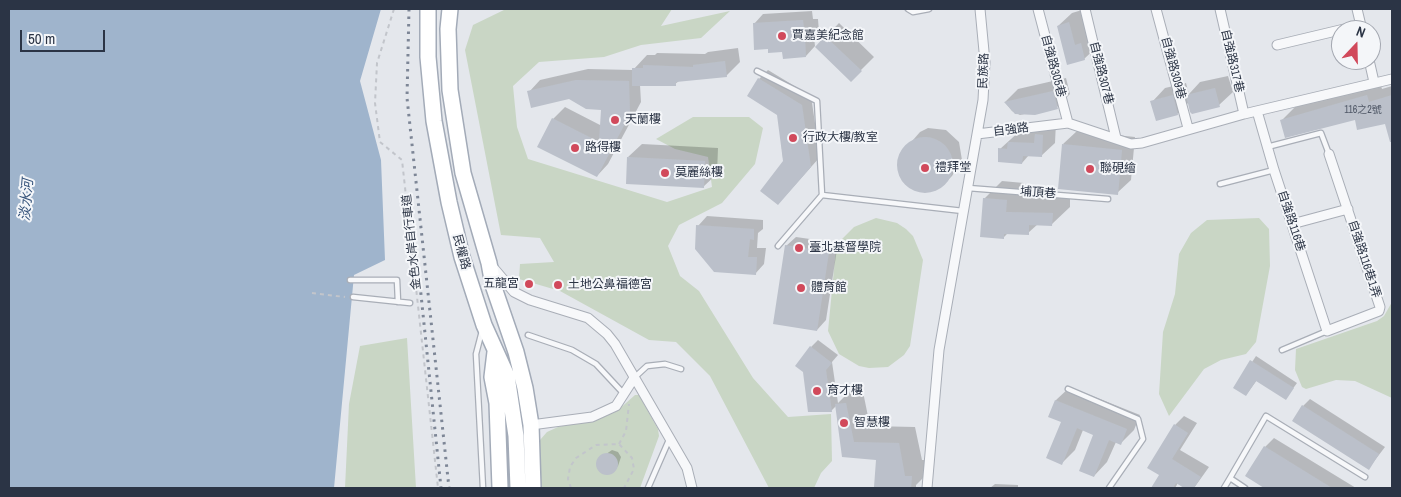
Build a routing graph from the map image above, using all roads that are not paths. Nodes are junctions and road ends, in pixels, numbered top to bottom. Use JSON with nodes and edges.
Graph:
{"nodes":[{"id":1,"x":428,"y":9,"type":"edge"},
{"id":2,"x":450,"y":9,"type":"edge"},
{"id":3,"x":908,"y":9,"type":"edge"},
{"id":4,"x":929,"y":9,"type":"edge"},
{"id":5,"x":980,"y":9,"type":"edge"},
{"id":6,"x":1038,"y":9,"type":"edge"},
{"id":7,"x":1085,"y":9,"type":"edge"},
{"id":8,"x":1156,"y":9,"type":"edge"},
{"id":9,"x":1220,"y":9,"type":"edge"},
{"id":10,"x":1331,"y":33,"type":"edge"},
{"id":11,"x":1277,"y":45,"type":"dead end"},
{"id":12,"x":1371,"y":70,"type":"edge"},
{"id":13,"x":757,"y":71,"type":"dead end"},
{"id":14,"x":1392,"y":79,"type":"edge"},
{"id":15,"x":1374,"y":82,"type":"junction"},
{"id":16,"x":1257,"y":111,"type":"junction"},
{"id":17,"x":1244,"y":114,"type":"junction"},
{"id":18,"x":1068,"y":123,"type":"junction"},
{"id":19,"x":1188,"y":128,"type":"junction"},
{"id":20,"x":977,"y":134,"type":"junction"},
{"id":21,"x":1116,"y":138,"type":"junction"},
{"id":22,"x":1267,"y":147,"type":"junction"},
{"id":23,"x":1329,"y":154,"type":"joint"},
{"id":24,"x":1274,"y":170,"type":"junction"},
{"id":25,"x":1220,"y":184,"type":"dead end"},
{"id":26,"x":968,"y":188,"type":"junction"},
{"id":27,"x":822,"y":195,"type":"junction"},
{"id":28,"x":1108,"y":199,"type":"dead end"},
{"id":29,"x":1348,"y":210,"type":"junction"},
{"id":30,"x":964,"y":211,"type":"junction"},
{"id":31,"x":1292,"y":224,"type":"junction"},
{"id":32,"x":778,"y":246,"type":"dead end"},
{"id":33,"x":489,"y":264,"type":"junction"},
{"id":34,"x":350,"y":280,"type":"dead end"},
{"id":35,"x":353,"y":297,"type":"road end"},
{"id":36,"x":398,"y":302,"type":"junction"},
{"id":37,"x":410,"y":303,"type":"dead end"},
{"id":38,"x":484,"y":325,"type":"junction"},
{"id":39,"x":1327,"y":331,"type":"junction"},
{"id":40,"x":528,"y":335,"type":"dead end"},
{"id":41,"x":1282,"y":350,"type":"dead end"},
{"id":42,"x":494,"y":352,"type":"junction"},
{"id":43,"x":681,"y":369,"type":"dead end"},
{"id":44,"x":634,"y":378,"type":"junction"},
{"id":45,"x":1068,"y":389,"type":"dead end"},
{"id":46,"x":625,"y":395,"type":"junction"},
{"id":47,"x":530,"y":425,"type":"junction"},
{"id":48,"x":669,"y":440,"type":"junction"},
{"id":49,"x":1365,"y":477,"type":"dead end"},
{"id":50,"x":1230,"y":478,"type":"junction"},
{"id":51,"x":483,"y":488,"type":"edge"},
{"id":52,"x":500,"y":488,"type":"edge"},
{"id":53,"x":518,"y":488,"type":"edge"},
{"id":54,"x":533,"y":488,"type":"edge"},
{"id":55,"x":648,"y":488,"type":"edge"},
{"id":56,"x":692,"y":488,"type":"edge"},
{"id":57,"x":927,"y":488,"type":"edge"},
{"id":58,"x":1108,"y":488,"type":"edge"},
{"id":59,"x":1224,"y":488,"type":"edge"},
{"id":60,"x":1245,"y":488,"type":"edge"}],
"edges":[{"from":1,"to":38,"type":"main road","name":"民權路"},
{"from":2,"to":33,"type":"main road","name":"民權路"},
{"from":3,"to":4,"type":"lane"},
{"from":5,"to":20,"type":"street","name":"民族路"},
{"from":6,"to":18,"type":"street","name":"自強路305巷"},
{"from":7,"to":21,"type":"street","name":"自強路307巷"},
{"from":8,"to":19,"type":"street","name":"自強路309巷"},
{"from":9,"to":17,"type":"street","name":"自強路317巷"},
{"from":10,"to":11,"type":"street"},
{"from":12,"to":15,"type":"street"},
{"from":13,"to":27,"type":"lane"},
{"from":14,"to":15,"type":"street","name":"自強路"},
{"from":15,"to":16,"type":"street","name":"自強路"},
{"from":16,"to":17,"type":"street","name":"自強路"},
{"from":16,"to":22,"type":"street","name":"自強路116巷"},
{"from":17,"to":19,"type":"street","name":"自強路"},
{"from":18,"to":20,"type":"street","name":"自強路"},
{"from":18,"to":21,"type":"street","name":"自強路"},
{"from":19,"to":21,"type":"street","name":"自強路"},
{"from":20,"to":26,"type":"street","name":"自強路"},
{"from":22,"to":23,"type":"lane"},
{"from":22,"to":24,"type":"street","name":"自強路116巷"},
{"from":23,"to":29,"type":"street","name":"自強路116巷1弄"},
{"from":24,"to":25,"type":"lane"},
{"from":24,"to":31,"type":"street","name":"自強路116巷"},
{"from":26,"to":28,"type":"lane","name":"埔頂巷"},
{"from":26,"to":30,"type":"street","name":"自強路"},
{"from":27,"to":30,"type":"lane"},
{"from":27,"to":32,"type":"lane"},
{"from":29,"to":31,"type":"street"},
{"from":29,"to":39,"type":"street","name":"自強路116巷1弄"},
{"from":30,"to":57,"type":"street","name":"自強路"},
{"from":31,"to":39,"type":"street","name":"自強路116巷"},
{"from":33,"to":44,"type":"street","name":"民權路"},
{"from":33,"to":47,"type":"main road","name":"民權路"},
{"from":34,"to":36,"type":"lane"},
{"from":35,"to":36,"type":"lane"},
{"from":36,"to":37,"type":"lane"},
{"from":38,"to":42,"type":"main road","name":"民權路"},
{"from":38,"to":51,"type":"lane"},
{"from":39,"to":41,"type":"lane"},
{"from":40,"to":46,"type":"lane"},
{"from":42,"to":52,"type":"main road"},
{"from":42,"to":53,"type":"main road","name":"民權路"},
{"from":43,"to":44,"type":"lane"},
{"from":44,"to":46,"type":"street"},
{"from":44,"to":48,"type":"street","name":"民權路"},
{"from":45,"to":58,"type":"lane"},
{"from":46,"to":47,"type":"street"},
{"from":47,"to":54,"type":"main road","name":"民權路"},
{"from":48,"to":55,"type":"lane"},
{"from":48,"to":56,"type":"street","name":"民權路"},
{"from":49,"to":50,"type":"lane"},
{"from":50,"to":59,"type":"lane"},
{"from":50,"to":60,"type":"lane"}]}
